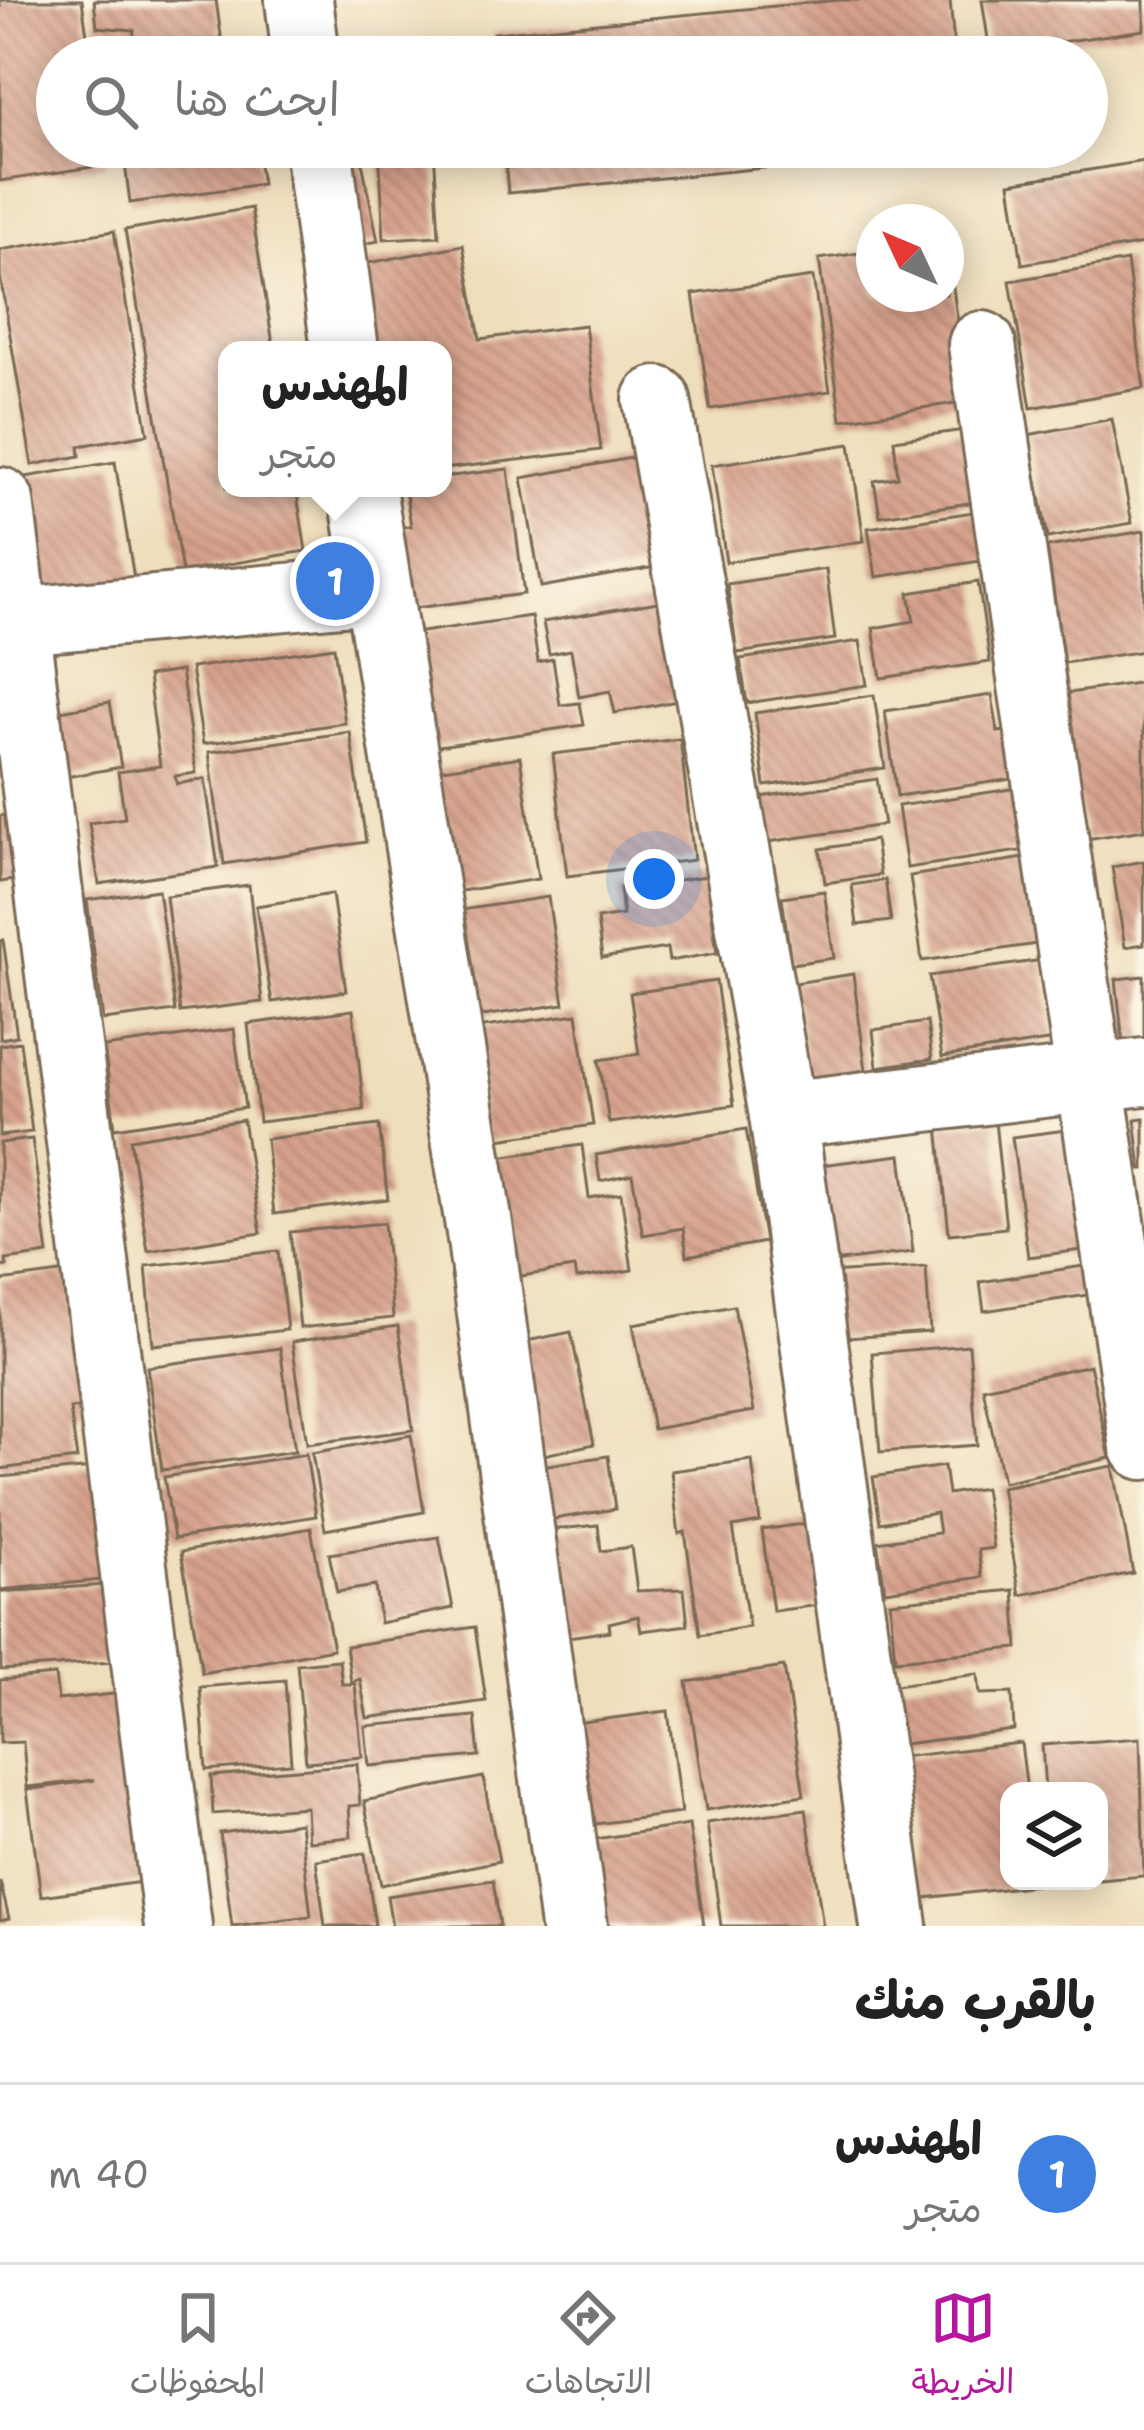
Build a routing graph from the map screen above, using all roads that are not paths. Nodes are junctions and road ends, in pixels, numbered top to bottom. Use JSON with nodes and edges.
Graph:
{"nodes":[{"id":1,"x":299,"y":0,"type":"edge"},
{"id":2,"x":304,"y":36,"type":"edge"},
{"id":3,"x":321,"y":168,"type":"edge"},
{"id":4,"x":343,"y":341,"type":"edge"},
{"id":5,"x":982,"y":345,"type":"dead end"},
{"id":6,"x":657,"y":400,"type":"dead end"},
{"id":7,"x":363,"y":497,"type":"edge"},
{"id":8,"x":0,"y":501,"type":"edge"},
{"id":9,"x":376,"y":589,"type":"junction"},
{"id":10,"x":9,"y":621,"type":"edge"},
{"id":11,"x":1119,"y":1076,"type":"edge"},
{"id":12,"x":783,"y":1115,"type":"junction"},
{"id":13,"x":1144,"y":1446,"type":"edge"},
{"id":14,"x":178,"y":1926,"type":"edge"},
{"id":15,"x":574,"y":1926,"type":"edge"},
{"id":16,"x":895,"y":1926,"type":"edge"}],
"edges":[{"from":1,"to":2,"type":"street"},
{"from":3,"to":4,"type":"street"},
{"from":5,"to":11,"type":"street"},
{"from":6,"to":12,"type":"street"},
{"from":7,"to":9,"type":"street"},
{"from":8,"to":10,"type":"street"},
{"from":9,"to":10,"type":"street"},
{"from":9,"to":15,"type":"street"},
{"from":10,"to":14,"type":"street"},
{"from":11,"to":12,"type":"street"},
{"from":11,"to":13,"type":"street"},
{"from":12,"to":16,"type":"street"}]}
